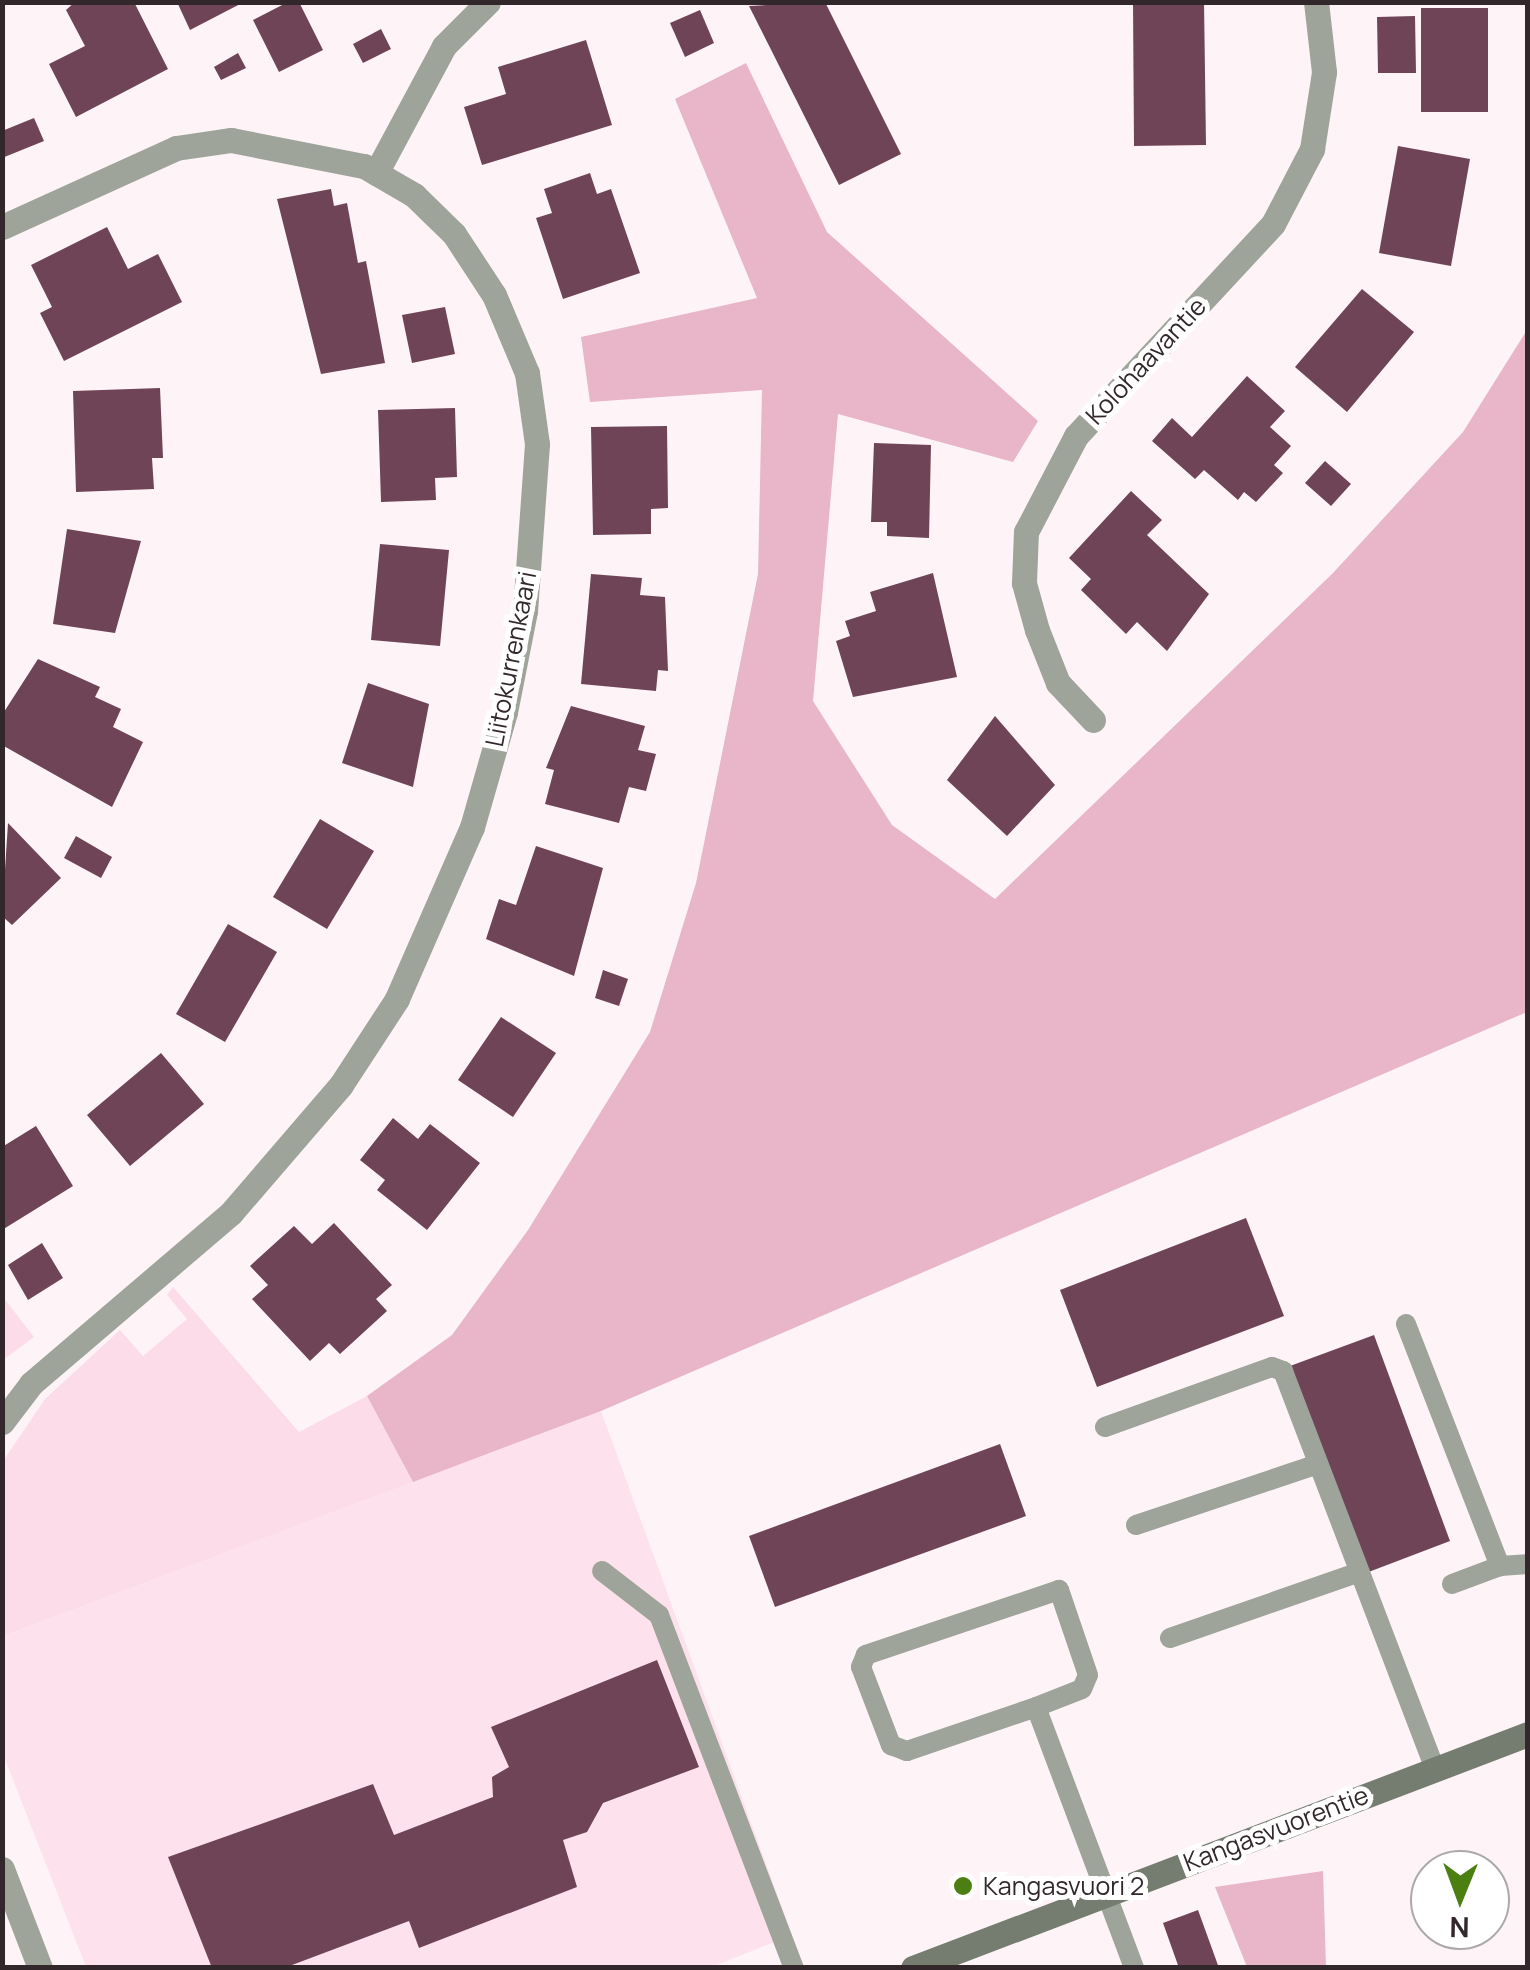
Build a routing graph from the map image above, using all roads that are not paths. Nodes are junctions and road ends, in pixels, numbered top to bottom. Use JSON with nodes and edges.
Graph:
{"nodes":[{"id":1,"x":488,"y":2,"type":"edge"},
{"id":2,"x":1316,"y":2,"type":"edge"},
{"id":3,"x":376,"y":173,"type":"junction"},
{"id":4,"x":2,"y":227,"type":"edge"},
{"id":5,"x":1093,"y":720,"type":"dead end"},
{"id":6,"x":1406,"y":1324,"type":"dead end"},
{"id":7,"x":2,"y":1422,"type":"edge"},
{"id":8,"x":1104,"y":1427,"type":"dead end"},
{"id":9,"x":1318,"y":1464,"type":"junction"},
{"id":10,"x":1136,"y":1526,"type":"dead end"},
{"id":11,"x":1528,"y":1564,"type":"edge"},
{"id":12,"x":1500,"y":1566,"type":"junction"},
{"id":13,"x":602,"y":1571,"type":"dead end"},
{"id":14,"x":1359,"y":1572,"type":"junction"},
{"id":15,"x":1452,"y":1584,"type":"dead end"},
{"id":16,"x":1170,"y":1638,"type":"dead end"},
{"id":17,"x":1036,"y":1707,"type":"junction"},
{"id":18,"x":1528,"y":1734,"type":"edge"},
{"id":19,"x":1435,"y":1769,"type":"junction"},
{"id":20,"x":2,"y":1869,"type":"edge"},
{"id":21,"x":1107,"y":1894,"type":"junction"},
{"id":22,"x":40,"y":1968,"type":"edge"},
{"id":23,"x":794,"y":1968,"type":"edge"},
{"id":24,"x":913,"y":1968,"type":"edge"},
{"id":25,"x":1134,"y":1968,"type":"edge"}],
"edges":[{"from":1,"to":3,"type":"street"},
{"from":2,"to":5,"type":"street","name":"Kolohaavantie"},
{"from":3,"to":4,"type":"street","name":"Liitokurrenkaari"},
{"from":3,"to":7,"type":"street","name":"Liitokurrenkaari"},
{"from":6,"to":12,"type":"lane"},
{"from":8,"to":9,"type":"lane"},
{"from":9,"to":10,"type":"lane"},
{"from":9,"to":14,"type":"lane"},
{"from":11,"to":12,"type":"lane"},
{"from":12,"to":15,"type":"lane"},
{"from":13,"to":23,"type":"lane"},
{"from":14,"to":16,"type":"lane"},
{"from":14,"to":19,"type":"lane"},
{"from":17,"to":17,"type":"lane"},
{"from":17,"to":21,"type":"lane"},
{"from":18,"to":19,"type":"main road","name":"Kangasvuorentie"},
{"from":19,"to":21,"type":"main road","name":"Kangasvuorentie"},
{"from":20,"to":22,"type":"street"},
{"from":21,"to":24,"type":"main road","name":"Kangasvuorentie"},
{"from":21,"to":25,"type":"lane"}]}
